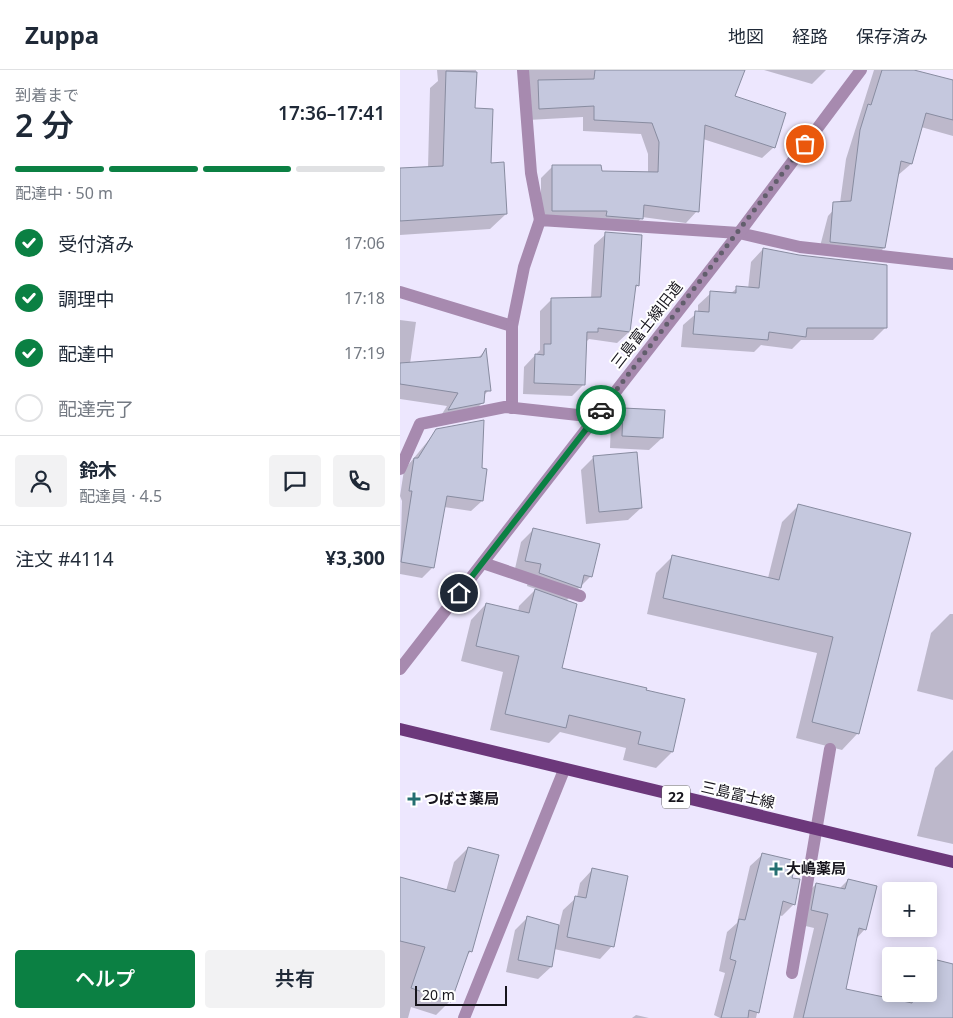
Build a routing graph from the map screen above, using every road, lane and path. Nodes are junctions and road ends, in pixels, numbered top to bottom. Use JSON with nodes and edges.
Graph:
{"nodes":[{"id":1,"x":523,"y":70,"type":"edge"},
{"id":2,"x":860,"y":70,"type":"edge"},
{"id":3,"x":540,"y":220,"type":"junction"},
{"id":4,"x":739,"y":234,"type":"junction"},
{"id":5,"x":953,"y":264,"type":"edge"},
{"id":6,"x":400,"y":292,"type":"edge"},
{"id":7,"x":512,"y":326,"type":"junction"},
{"id":8,"x":512,"y":408,"type":"junction"},
{"id":9,"x":596,"y":417,"type":"junction"},
{"id":10,"x":400,"y":469,"type":"edge"},
{"id":11,"x":482,"y":563,"type":"junction"},
{"id":12,"x":580,"y":596,"type":"dead end"},
{"id":13,"x":400,"y":668,"type":"edge"},
{"id":14,"x":400,"y":729,"type":"edge"},
{"id":15,"x":830,"y":749,"type":"dead end"},
{"id":16,"x":564,"y":770,"type":"junction"},
{"id":17,"x":818,"y":830,"type":"junction"},
{"id":18,"x":953,"y":862,"type":"edge"},
{"id":19,"x":792,"y":973,"type":"dead end"},
{"id":20,"x":464,"y":1018,"type":"edge"}],
"edges":[{"from":1,"to":3,"type":"street"},
{"from":2,"to":4,"type":"street","name":"三島富士線旧道"},
{"from":3,"to":4,"type":"street"},
{"from":3,"to":7,"type":"street"},
{"from":4,"to":5,"type":"street"},
{"from":4,"to":9,"type":"street","name":"三島富士線旧道"},
{"from":6,"to":7,"type":"street"},
{"from":7,"to":8,"type":"street"},
{"from":8,"to":9,"type":"street"},
{"from":8,"to":10,"type":"street"},
{"from":9,"to":11,"type":"street","name":"三島富士線旧道"},
{"from":11,"to":12,"type":"street"},
{"from":11,"to":13,"type":"street","name":"三島富士線旧道"},
{"from":14,"to":16,"type":"main road","name":"三島富士線","number":"22"},
{"from":15,"to":17,"type":"street"},
{"from":16,"to":17,"type":"main road","name":"三島富士線","number":"22"},
{"from":16,"to":20,"type":"street"},
{"from":17,"to":18,"type":"main road","name":"三島富士線","number":"22"},
{"from":17,"to":19,"type":"street"}]}
